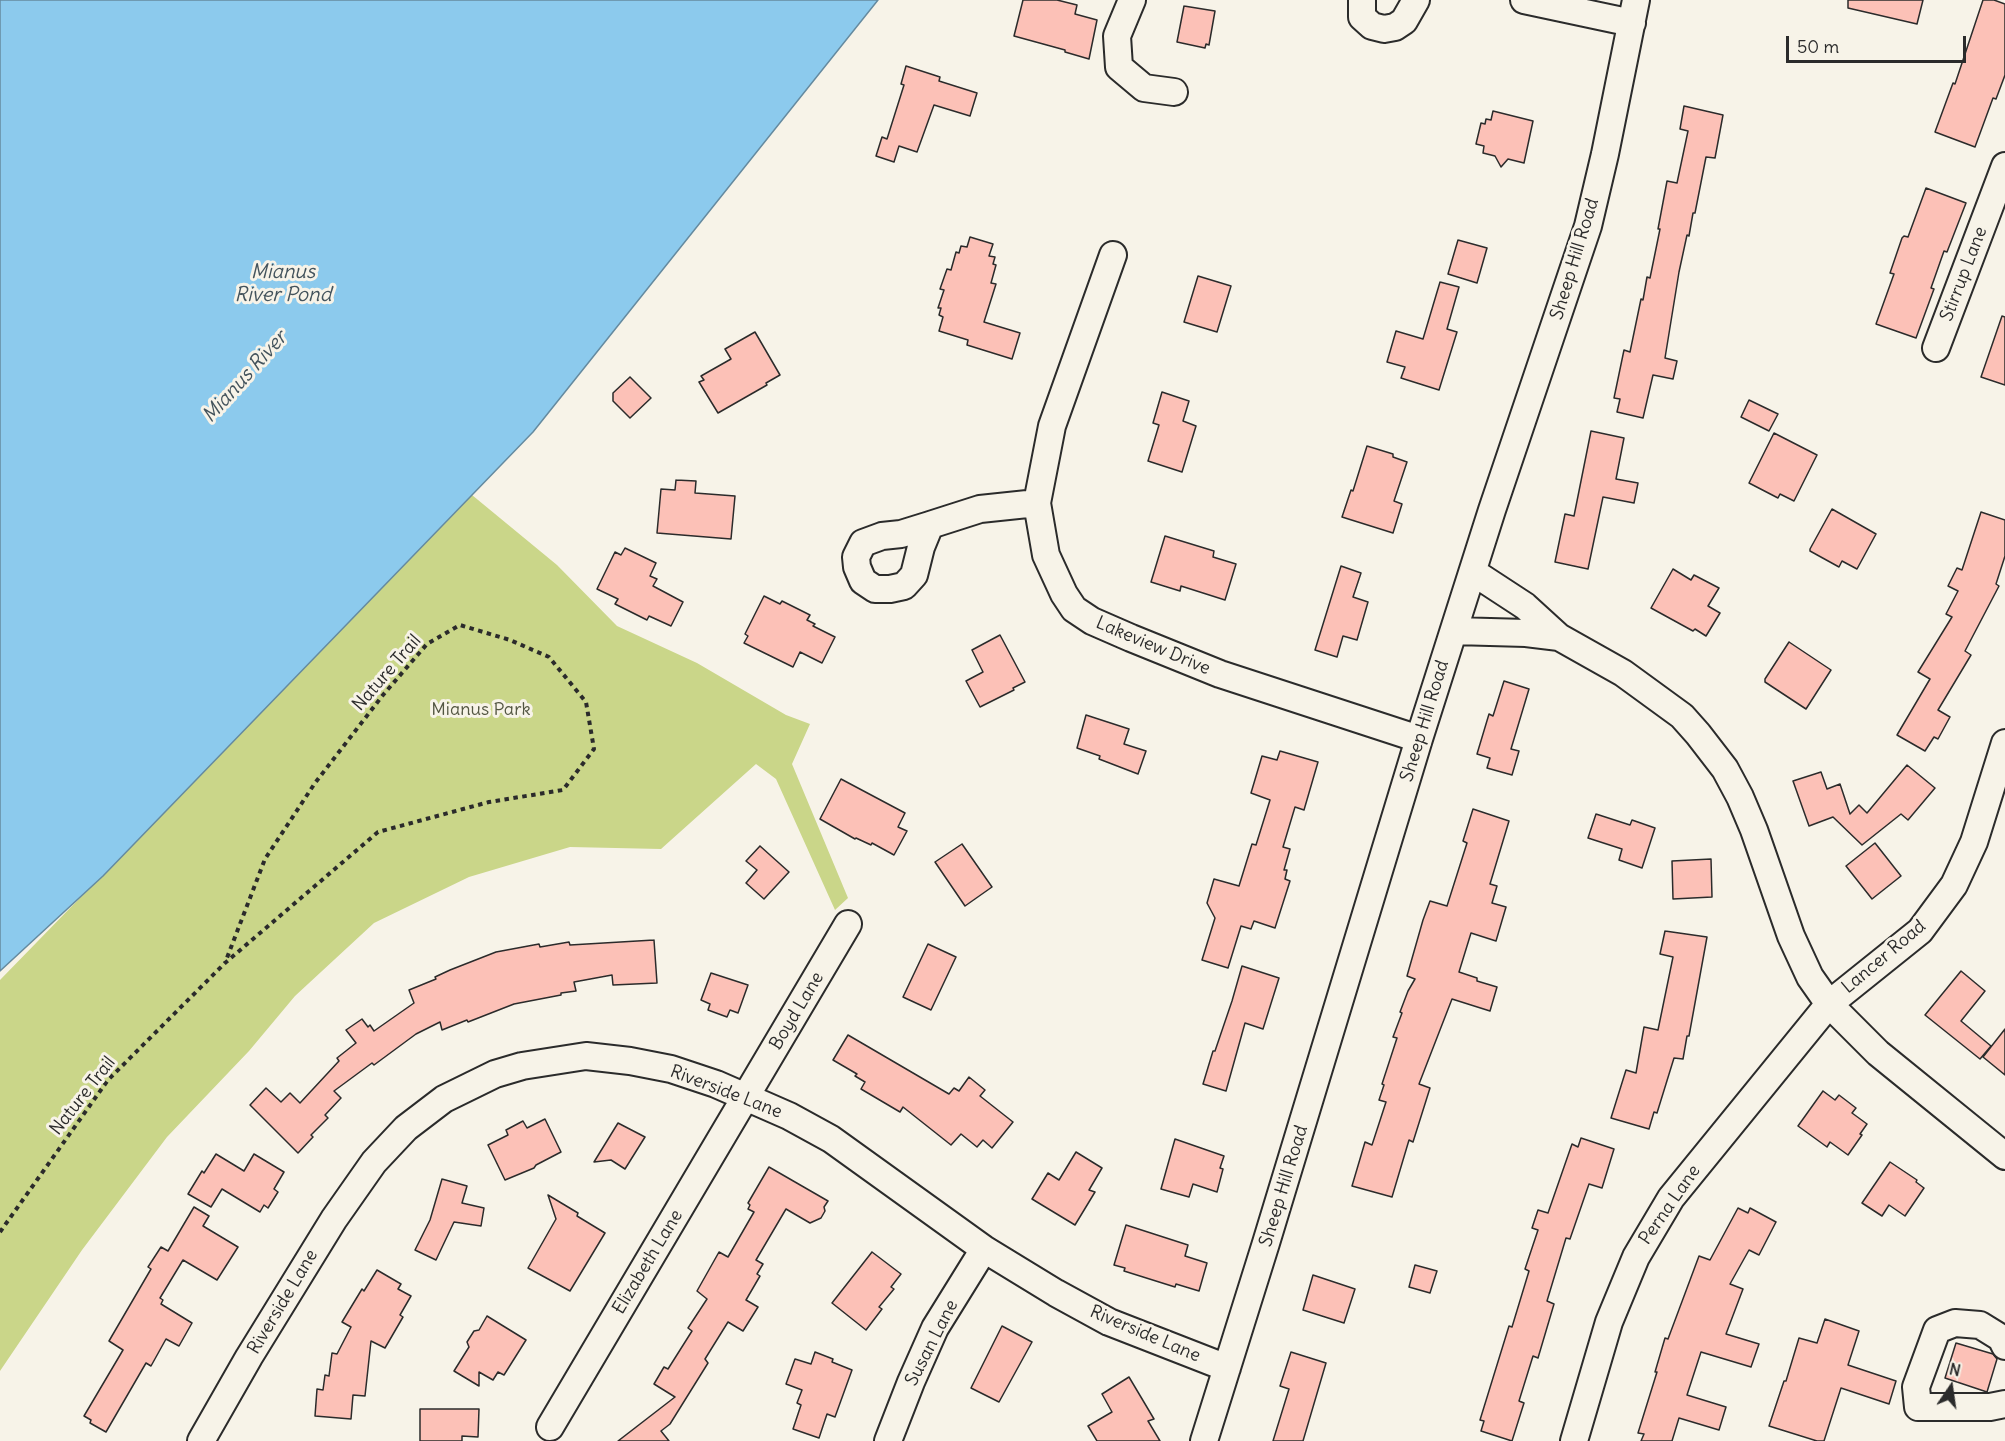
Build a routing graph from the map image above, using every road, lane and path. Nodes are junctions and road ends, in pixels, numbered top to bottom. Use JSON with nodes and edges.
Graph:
{"nodes":[{"id":1,"x":1132,"y":0,"type":"edge"},
{"id":2,"x":1362,"y":0,"type":"edge"},
{"id":3,"x":1416,"y":0,"type":"edge"},
{"id":4,"x":1524,"y":0,"type":"edge"},
{"id":5,"x":1634,"y":12,"type":"edge"},
{"id":6,"x":1174,"y":92,"type":"dead end"},
{"id":7,"x":2005,"y":166,"type":"edge"},
{"id":8,"x":1113,"y":255,"type":"dead end"},
{"id":9,"x":1936,"y":348,"type":"dead end"},
{"id":10,"x":1037,"y":503,"type":"junction"},
{"id":11,"x":930,"y":525,"type":"dead end"},
{"id":12,"x":1473,"y":572,"type":"junction"},
{"id":13,"x":1454,"y":631,"type":"junction"},
{"id":14,"x":1559,"y":637,"type":"junction"},
{"id":15,"x":1419,"y":739,"type":"junction"},
{"id":16,"x":2005,"y":743,"type":"edge"},
{"id":17,"x":2001,"y":770,"type":"edge"},
{"id":18,"x":848,"y":924,"type":"dead end"},
{"id":19,"x":225,"y":963,"type":"junction"},
{"id":20,"x":1829,"y":1004,"type":"junction"},
{"id":21,"x":746,"y":1097,"type":"junction"},
{"id":22,"x":2005,"y":1156,"type":"edge"},
{"id":23,"x":0,"y":1232,"type":"edge"},
{"id":24,"x":984,"y":1249,"type":"junction"},
{"id":25,"x":2005,"y":1346,"type":"edge"},
{"id":26,"x":1227,"y":1368,"type":"junction"},
{"id":27,"x":2005,"y":1404,"type":"edge"},
{"id":28,"x":549,"y":1427,"type":"dead end"},
{"id":29,"x":201,"y":1441,"type":"edge"},
{"id":30,"x":888,"y":1441,"type":"edge"},
{"id":31,"x":1204,"y":1441,"type":"edge"},
{"id":32,"x":1574,"y":1441,"type":"edge"}],
"edges":[{"from":1,"to":6,"type":"street"},
{"from":2,"to":3,"type":"street"},
{"from":4,"to":5,"type":"street"},
{"from":5,"to":12,"type":"street","name":"Sheep Hill Road"},
{"from":7,"to":9,"type":"street","name":"Stirrup Lane"},
{"from":8,"to":10,"type":"street","name":"Lakeview Drive"},
{"from":10,"to":11,"type":"street"},
{"from":10,"to":15,"type":"street","name":"Lakeview Drive"},
{"from":12,"to":13,"type":"street","name":"Sheep Hill Road"},
{"from":12,"to":14,"type":"street"},
{"from":13,"to":14,"type":"street"},
{"from":13,"to":15,"type":"street","name":"Sheep Hill Road"},
{"from":14,"to":20,"type":"street"},
{"from":15,"to":26,"type":"street","name":"Sheep Hill Road"},
{"from":16,"to":17,"type":"street","name":"Lancer Road"},
{"from":17,"to":20,"type":"street","name":"Lancer Road"},
{"from":18,"to":21,"type":"street","name":"Boyd Lane"},
{"from":19,"to":19,"type":"path","name":"Nature Trail"},
{"from":19,"to":23,"type":"path","name":"Nature Trail"},
{"from":20,"to":22,"type":"street"},
{"from":20,"to":32,"type":"street","name":"Perna Lane"},
{"from":21,"to":24,"type":"street","name":"Riverside Lane"},
{"from":21,"to":28,"type":"street","name":"Elizabeth Lane"},
{"from":21,"to":29,"type":"street","name":"Riverside Lane"},
{"from":24,"to":26,"type":"street","name":"Riverside Lane"},
{"from":24,"to":30,"type":"street","name":"Susan Lane"},
{"from":25,"to":27,"type":"street"},
{"from":26,"to":31,"type":"street","name":"Sheep Hill Road"}]}
